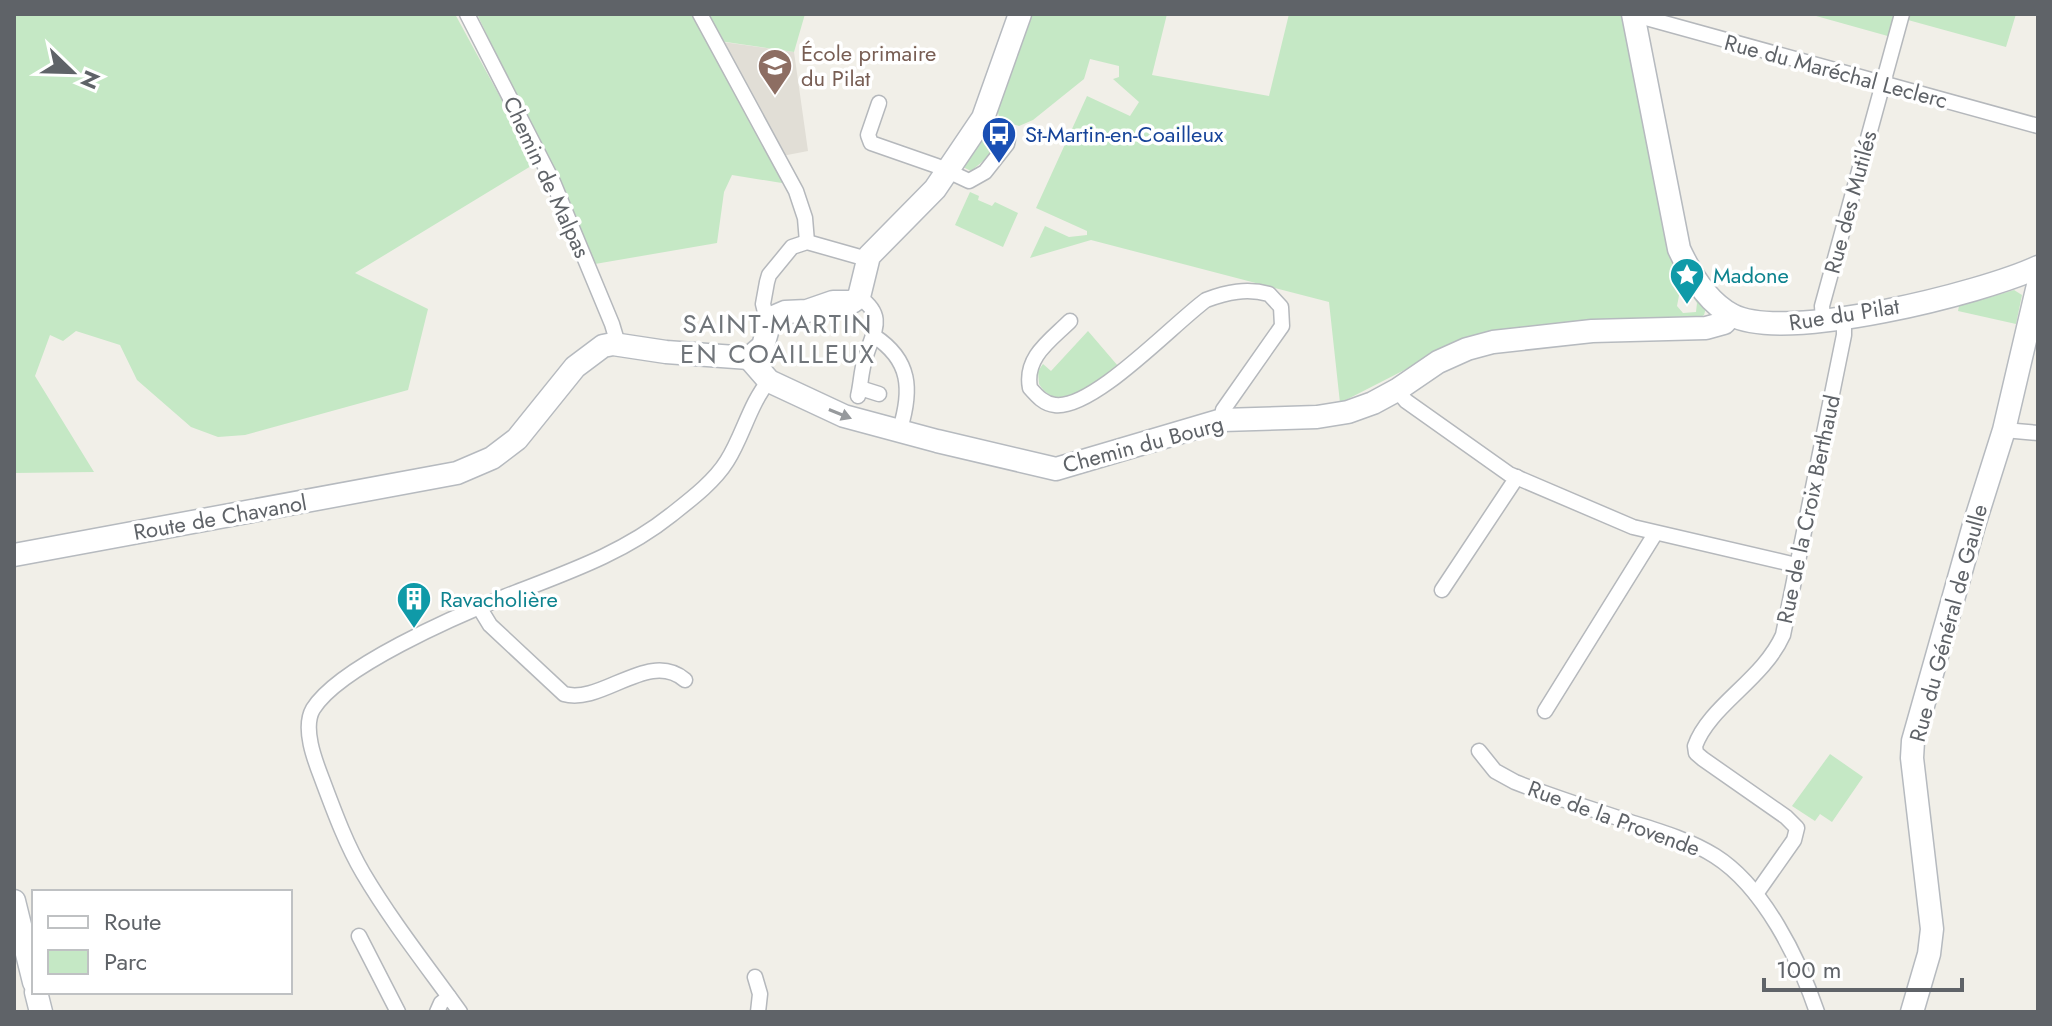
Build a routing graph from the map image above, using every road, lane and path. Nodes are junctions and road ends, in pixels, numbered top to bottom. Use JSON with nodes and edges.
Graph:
{"nodes":[{"id":1,"x":467,"y":14,"type":"edge"},
{"id":2,"x":700,"y":14,"type":"edge"},
{"id":3,"x":1020,"y":14,"type":"edge"},
{"id":4,"x":1902,"y":14,"type":"edge"},
{"id":5,"x":1634,"y":16,"type":"edge"},
{"id":6,"x":1882,"y":83,"type":"junction"},
{"id":7,"x":879,"y":103,"type":"dead end"},
{"id":8,"x":983,"y":118,"type":"junction"},
{"id":9,"x":2038,"y":126,"type":"edge"},
{"id":10,"x":947,"y":172,"type":"junction"},
{"id":11,"x":807,"y":242,"type":"junction"},
{"id":12,"x":867,"y":259,"type":"junction"},
{"id":13,"x":2038,"y":267,"type":"edge"},
{"id":14,"x":2038,"y":285,"type":"edge"},
{"id":15,"x":859,"y":297,"type":"junction"},
{"id":16,"x":1731,"y":315,"type":"junction"},
{"id":17,"x":1834,"y":319,"type":"junction"},
{"id":18,"x":1070,"y":321,"type":"dead end"},
{"id":19,"x":768,"y":324,"type":"junction"},
{"id":20,"x":874,"y":336,"type":"junction"},
{"id":21,"x":618,"y":344,"type":"junction"},
{"id":22,"x":749,"y":358,"type":"junction"},
{"id":23,"x":769,"y":381,"type":"junction"},
{"id":24,"x":1397,"y":390,"type":"junction"},
{"id":25,"x":879,"y":394,"type":"dead end"},
{"id":26,"x":1222,"y":420,"type":"junction"},
{"id":27,"x":900,"y":429,"type":"junction"},
{"id":28,"x":2004,"y":430,"type":"junction"},
{"id":29,"x":2038,"y":433,"type":"edge"},
{"id":30,"x":1517,"y":477,"type":"junction"},
{"id":31,"x":1655,"y":534,"type":"junction"},
{"id":32,"x":14,"y":555,"type":"edge"},
{"id":33,"x":1796,"y":565,"type":"junction"},
{"id":34,"x":1442,"y":590,"type":"dead end"},
{"id":35,"x":479,"y":607,"type":"junction"},
{"id":36,"x":685,"y":680,"type":"dead end"},
{"id":37,"x":1545,"y":711,"type":"dead end"},
{"id":38,"x":1479,"y":751,"type":"dead end"},
{"id":39,"x":1756,"y":894,"type":"junction"},
{"id":40,"x":14,"y":901,"type":"edge"},
{"id":41,"x":359,"y":936,"type":"dead end"},
{"id":42,"x":32,"y":974,"type":"edge"},
{"id":43,"x":755,"y":977,"type":"dead end"},
{"id":44,"x":449,"y":997,"type":"junction"},
{"id":45,"x":398,"y":1012,"type":"edge"},
{"id":46,"x":437,"y":1012,"type":"edge"},
{"id":47,"x":460,"y":1012,"type":"edge"},
{"id":48,"x":758,"y":1012,"type":"edge"},
{"id":49,"x":1817,"y":1012,"type":"edge"},
{"id":50,"x":1912,"y":1012,"type":"edge"}],
"edges":[{"from":1,"to":21,"type":"street","name":"Chemin de Malpas"},
{"from":2,"to":11,"type":"street"},
{"from":3,"to":8,"type":"street"},
{"from":4,"to":6,"type":"street","name":"Rue des Mutilés"},
{"from":5,"to":6,"type":"street","name":"Rue du Maréchal Leclerc"},
{"from":5,"to":16,"type":"street"},
{"from":6,"to":9,"type":"street","name":"Rue du Maréchal Leclerc"},
{"from":6,"to":17,"type":"street","name":"Rue des Mutilés"},
{"from":7,"to":10,"type":"street"},
{"from":8,"to":10,"type":"street"},
{"from":8,"to":10,"type":"street"},
{"from":10,"to":12,"type":"street"},
{"from":11,"to":12,"type":"street"},
{"from":11,"to":19,"type":"street"},
{"from":12,"to":15,"type":"street"},
{"from":13,"to":17,"type":"street","name":"Rue du Pilat"},
{"from":14,"to":28,"type":"street","name":"Rue du Général de Gaulle"},
{"from":15,"to":19,"type":"street"},
{"from":15,"to":20,"type":"street"},
{"from":16,"to":17,"type":"street","name":"Rue du Pilat"},
{"from":16,"to":24,"type":"street","name":"Chemin du Bourg"},
{"from":17,"to":33,"type":"street","name":"Rue de la Croix Berthaud"},
{"from":18,"to":26,"type":"street"},
{"from":19,"to":22,"type":"street"},
{"from":20,"to":25,"type":"street"},
{"from":20,"to":27,"type":"street"},
{"from":21,"to":22,"type":"street"},
{"from":21,"to":32,"type":"street","name":"Route de Chavanol"},
{"from":22,"to":23,"type":"street","name":"Chemin du Bourg"},
{"from":23,"to":27,"type":"street","name":"Chemin du Bourg","one_way":true},
{"from":23,"to":35,"type":"street"},
{"from":24,"to":26,"type":"street","name":"Chemin du Bourg"},
{"from":24,"to":30,"type":"street"},
{"from":26,"to":27,"type":"street","name":"Chemin du Bourg"},
{"from":28,"to":29,"type":"street"},
{"from":28,"to":50,"type":"street","name":"Rue du Général de Gaulle"},
{"from":30,"to":31,"type":"street"},
{"from":30,"to":34,"type":"street"},
{"from":31,"to":33,"type":"street"},
{"from":31,"to":37,"type":"street"},
{"from":33,"to":39,"type":"street","name":"Rue de la Croix Berthaud"},
{"from":35,"to":36,"type":"street"},
{"from":35,"to":44,"type":"street"},
{"from":38,"to":39,"type":"street","name":"Rue de la Provende"},
{"from":39,"to":49,"type":"street","name":"Rue de la Provende"},
{"from":40,"to":42,"type":"street"},
{"from":41,"to":45,"type":"street"},
{"from":43,"to":48,"type":"street"},
{"from":44,"to":46,"type":"street"},
{"from":44,"to":47,"type":"street"}]}
